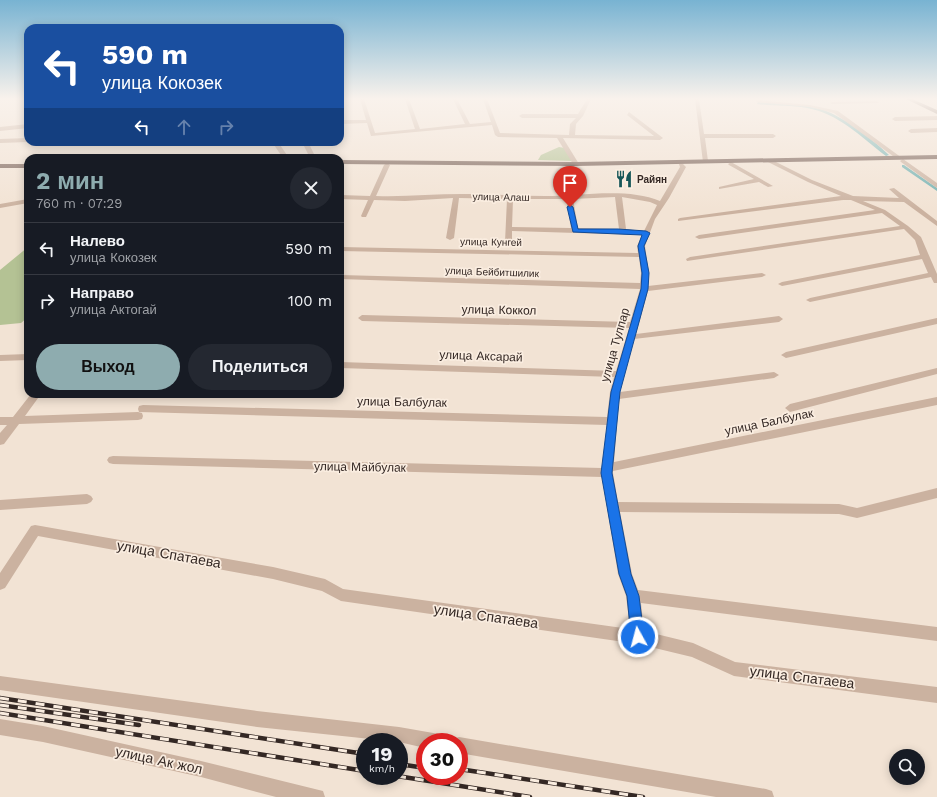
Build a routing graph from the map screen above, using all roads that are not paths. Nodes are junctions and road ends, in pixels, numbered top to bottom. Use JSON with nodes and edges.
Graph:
{"nodes":[{"id":1,"x":559,"y":136,"type":"edge"},
{"id":2,"x":581,"y":136,"type":"edge"},
{"id":3,"x":658,"y":136,"type":"edge"},
{"id":4,"x":702,"y":136,"type":"edge"},
{"id":5,"x":869,"y":136,"type":"edge"},
{"id":6,"x":24,"y":140,"type":"edge"},
{"id":7,"x":0,"y":142,"type":"edge"},
{"id":8,"x":937,"y":157,"type":"edge"},
{"id":9,"x":901,"y":160,"type":"junction"},
{"id":10,"x":937,"y":160,"type":"edge"},
{"id":11,"x":705,"y":161,"type":"junction"},
{"id":12,"x":770,"y":161,"type":"junction"},
{"id":13,"x":758,"y":163,"type":"junction"},
{"id":14,"x":344,"y":164,"type":"edge"},
{"id":15,"x":344,"y":164,"type":"edge"},
{"id":16,"x":576,"y":164,"type":"junction"},
{"id":17,"x":731,"y":164,"type":"junction"},
{"id":18,"x":386,"y":165,"type":"junction"},
{"id":19,"x":681,"y":165,"type":"junction"},
{"id":20,"x":0,"y":166,"type":"edge"},
{"id":21,"x":24,"y":166,"type":"edge"},
{"id":22,"x":780,"y":167,"type":"junction"},
{"id":23,"x":0,"y":170,"type":"edge"},
{"id":24,"x":24,"y":170,"type":"edge"},
{"id":25,"x":760,"y":180,"type":"junction"},
{"id":26,"x":934,"y":181,"type":"edge"},
{"id":27,"x":770,"y":186,"type":"dead end"},
{"id":28,"x":937,"y":186,"type":"edge"},
{"id":29,"x":721,"y":188,"type":"dead end"},
{"id":30,"x":892,"y":189,"type":"dead end"},
{"id":31,"x":618,"y":195,"type":"junction"},
{"id":32,"x":344,"y":197,"type":"edge"},
{"id":33,"x":456,"y":197,"type":"junction"},
{"id":34,"x":510,"y":197,"type":"junction"},
{"id":35,"x":569,"y":197,"type":"junction"},
{"id":36,"x":371,"y":198,"type":"junction"},
{"id":37,"x":853,"y":198,"type":"junction"},
{"id":38,"x":906,"y":200,"type":"junction"},
{"id":39,"x":24,"y":202,"type":"edge"},
{"id":40,"x":661,"y":204,"type":"junction"},
{"id":41,"x":0,"y":206,"type":"edge"},
{"id":42,"x":883,"y":210,"type":"junction"},
{"id":43,"x":364,"y":216,"type":"dead end"},
{"id":44,"x":680,"y":220,"type":"dead end"},
{"id":45,"x":937,"y":224,"type":"edge"},
{"id":46,"x":906,"y":227,"type":"junction"},
{"id":47,"x":509,"y":229,"type":"junction"},
{"id":48,"x":575,"y":231,"type":"junction"},
{"id":49,"x":623,"y":231,"type":"junction"},
{"id":50,"x":646,"y":233,"type":"junction"},
{"id":51,"x":699,"y":237,"type":"dead end"},
{"id":52,"x":450,"y":238,"type":"dead end"},
{"id":53,"x":508,"y":240,"type":"dead end"},
{"id":54,"x":344,"y":249,"type":"edge"},
{"id":55,"x":641,"y":255,"type":"junction"},
{"id":56,"x":925,"y":256,"type":"junction"},
{"id":57,"x":690,"y":259,"type":"dead end"},
{"id":58,"x":937,"y":264,"type":"edge"},
{"id":59,"x":928,"y":265,"type":"junction"},
{"id":60,"x":762,"y":275,"type":"dead end"},
{"id":61,"x":344,"y":277,"type":"edge"},
{"id":62,"x":935,"y":277,"type":"edge"},
{"id":63,"x":782,"y":284,"type":"dead end"},
{"id":64,"x":644,"y":287,"type":"junction"},
{"id":65,"x":810,"y":300,"type":"dead end"},
{"id":66,"x":362,"y":318,"type":"dead end"},
{"id":67,"x":780,"y":319,"type":"dead end"},
{"id":68,"x":937,"y":321,"type":"edge"},
{"id":69,"x":634,"y":326,"type":"junction"},
{"id":70,"x":631,"y":337,"type":"junction"},
{"id":71,"x":786,"y":355,"type":"dead end"},
{"id":72,"x":24,"y":357,"type":"edge"},
{"id":73,"x":0,"y":358,"type":"edge"},
{"id":74,"x":344,"y":364,"type":"edge"},
{"id":75,"x":937,"y":371,"type":"edge"},
{"id":76,"x":620,"y":374,"type":"junction"},
{"id":77,"x":774,"y":375,"type":"dead end"},
{"id":78,"x":615,"y":396,"type":"junction"},
{"id":79,"x":33,"y":398,"type":"edge"},
{"id":80,"x":937,"y":401,"type":"edge"},
{"id":81,"x":790,"y":408,"type":"dead end"},
{"id":82,"x":15,"y":420,"type":"junction"},
{"id":83,"x":612,"y":420,"type":"junction"},
{"id":84,"x":0,"y":421,"type":"edge"},
{"id":85,"x":0,"y":441,"type":"edge"},
{"id":86,"x":113,"y":460,"type":"dead end"},
{"id":87,"x":607,"y":471,"type":"junction"},
{"id":88,"x":937,"y":493,"type":"edge"},
{"id":89,"x":87,"y":499,"type":"dead end"},
{"id":90,"x":0,"y":505,"type":"edge"},
{"id":91,"x":613,"y":507,"type":"junction"},
{"id":92,"x":0,"y":584,"type":"edge"},
{"id":93,"x":633,"y":596,"type":"junction"},
{"id":94,"x":937,"y":634,"type":"edge"},
{"id":95,"x":638,"y":637,"type":"junction"},
{"id":96,"x":0,"y":683,"type":"edge"},
{"id":97,"x":937,"y":695,"type":"edge"},
{"id":98,"x":0,"y":727,"type":"edge"},
{"id":99,"x":416,"y":738,"type":"edge"},
{"id":100,"x":468,"y":747,"type":"edge"},
{"id":101,"x":317,"y":797,"type":"edge"},
{"id":102,"x":766,"y":797,"type":"edge"}],
"edges":[{"from":1,"to":16,"type":"street"},
{"from":2,"to":3,"type":"street"},
{"from":4,"to":11,"type":"street"},
{"from":5,"to":9,"type":"street"},
{"from":6,"to":7,"type":"street"},
{"from":8,"to":9,"type":"main road"},
{"from":9,"to":10,"type":"main road"},
{"from":9,"to":12,"type":"main road"},
{"from":9,"to":26,"type":"street"},
{"from":11,"to":12,"type":"main road"},
{"from":11,"to":16,"type":"main road"},
{"from":12,"to":13,"type":"main road"},
{"from":12,"to":22,"type":"street"},
{"from":13,"to":17,"type":"main road"},
{"from":13,"to":22,"type":"main road"},
{"from":14,"to":16,"type":"main road"},
{"from":15,"to":18,"type":"main road"},
{"from":17,"to":19,"type":"main road"},
{"from":17,"to":25,"type":"street"},
{"from":18,"to":19,"type":"main road"},
{"from":18,"to":36,"type":"street"},
{"from":19,"to":40,"type":"street","name":"улица Тулпар"},
{"from":20,"to":21,"type":"main road"},
{"from":22,"to":37,"type":"street"},
{"from":23,"to":24,"type":"main road"},
{"from":25,"to":27,"type":"street"},
{"from":25,"to":29,"type":"street"},
{"from":26,"to":28,"type":"street"},
{"from":30,"to":38,"type":"street"},
{"from":31,"to":35,"type":"street","name":"улица Алаш"},
{"from":31,"to":40,"type":"street","name":"улица Алаш"},
{"from":31,"to":49,"type":"street"},
{"from":32,"to":36,"type":"street","name":"улица Алаш"},
{"from":33,"to":34,"type":"street","name":"улица Алаш"},
{"from":33,"to":36,"type":"street","name":"улица Алаш"},
{"from":33,"to":52,"type":"street"},
{"from":34,"to":35,"type":"street","name":"улица Алаш"},
{"from":34,"to":47,"type":"street"},
{"from":35,"to":48,"type":"street"},
{"from":36,"to":43,"type":"street"},
{"from":37,"to":38,"type":"street"},
{"from":37,"to":42,"type":"street"},
{"from":37,"to":44,"type":"street"},
{"from":38,"to":45,"type":"street"},
{"from":39,"to":41,"type":"street"},
{"from":40,"to":50,"type":"street","name":"улица Тулпар"},
{"from":42,"to":46,"type":"street"},
{"from":42,"to":51,"type":"street"},
{"from":46,"to":56,"type":"street"},
{"from":46,"to":57,"type":"street"},
{"from":47,"to":48,"type":"street"},
{"from":47,"to":53,"type":"street"},
{"from":48,"to":49,"type":"street"},
{"from":49,"to":50,"type":"street"},
{"from":50,"to":55,"type":"street","name":"улица Тулпар"},
{"from":54,"to":55,"type":"street","name":"улица Кунгей"},
{"from":55,"to":64,"type":"street","name":"улица Тулпар"},
{"from":56,"to":59,"type":"street"},
{"from":56,"to":63,"type":"street"},
{"from":58,"to":59,"type":"street"},
{"from":59,"to":62,"type":"street"},
{"from":60,"to":64,"type":"street","name":"улица Бейбитшилик"},
{"from":61,"to":64,"type":"street","name":"улица Бейбитшилик"},
{"from":62,"to":65,"type":"street"},
{"from":64,"to":69,"type":"street","name":"улица Тулпар"},
{"from":66,"to":69,"type":"street","name":"улица Коккол"},
{"from":67,"to":70,"type":"street"},
{"from":68,"to":71,"type":"street"},
{"from":69,"to":70,"type":"street","name":"улица Тулпар"},
{"from":70,"to":76,"type":"street","name":"улица Тулпар"},
{"from":72,"to":73,"type":"street"},
{"from":74,"to":76,"type":"street","name":"улица Аксарай"},
{"from":75,"to":81,"type":"street","name":"улица Балбулак"},
{"from":76,"to":78,"type":"street","name":"улица Тулпар"},
{"from":77,"to":78,"type":"street"},
{"from":78,"to":83,"type":"street","name":"улица Тулпар"},
{"from":79,"to":82,"type":"street"},
{"from":80,"to":87,"type":"street","name":"улица Балбулак"},
{"from":82,"to":83,"type":"street","name":"улица Балбулак"},
{"from":82,"to":84,"type":"street","name":"улица Балбулак"},
{"from":82,"to":85,"type":"street"},
{"from":83,"to":87,"type":"street","name":"улица Тулпар"},
{"from":86,"to":87,"type":"street","name":"улица Майбулак"},
{"from":87,"to":91,"type":"street","name":"улица Тулпар"},
{"from":88,"to":91,"type":"street"},
{"from":89,"to":90,"type":"street"},
{"from":91,"to":93,"type":"street","name":"улица Тулпар"},
{"from":92,"to":95,"type":"street","name":"улица Спатаева"},
{"from":93,"to":94,"type":"street"},
{"from":93,"to":95,"type":"street","name":"улица Тулпар"},
{"from":95,"to":97,"type":"street","name":"улица Спатаева"},
{"from":96,"to":99,"type":"street"},
{"from":98,"to":101,"type":"street","name":"улица Ак жол"},
{"from":100,"to":102,"type":"street"}]}
